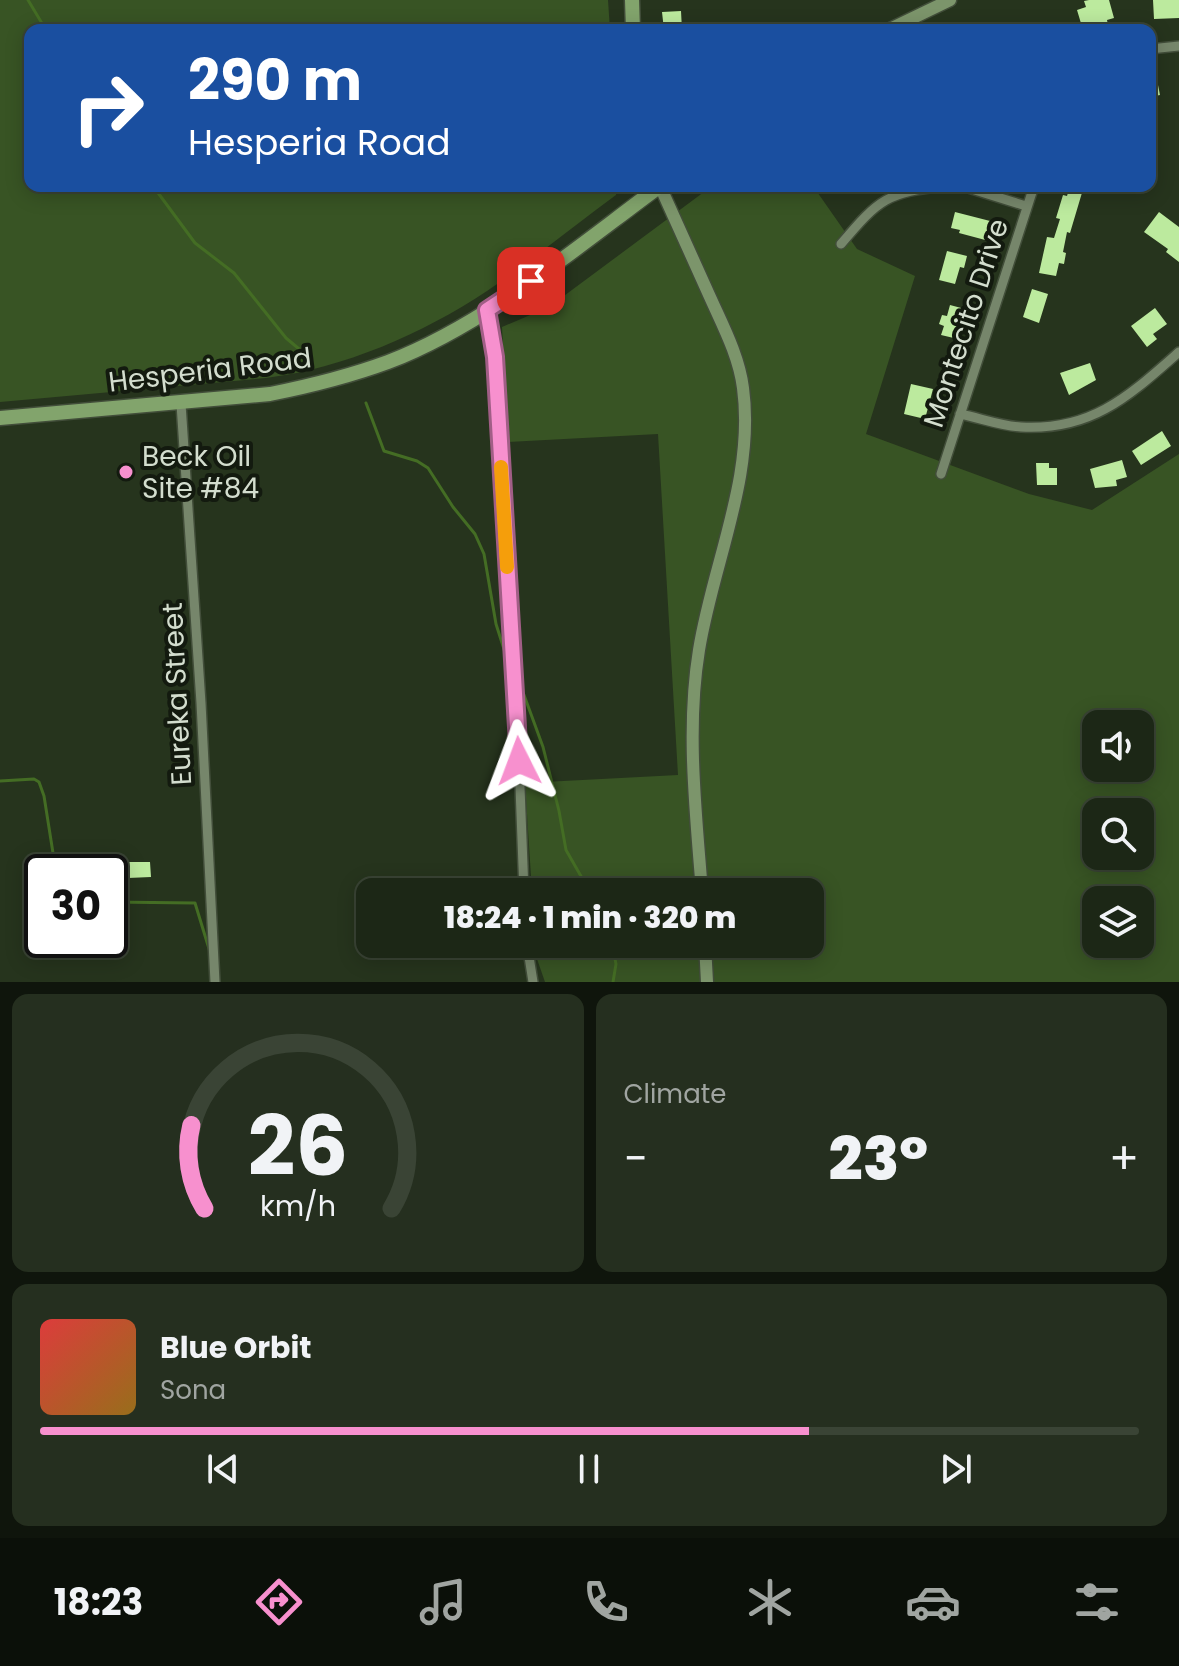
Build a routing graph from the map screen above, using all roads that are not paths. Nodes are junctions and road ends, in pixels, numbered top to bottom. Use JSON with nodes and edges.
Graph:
{"nodes":[{"id":1,"x":632,"y":0,"type":"edge"},
{"id":2,"x":950,"y":0,"type":"edge"},
{"id":3,"x":633,"y":24,"type":"edge"},
{"id":4,"x":900,"y":24,"type":"edge"},
{"id":5,"x":1179,"y":46,"type":"edge"},
{"id":6,"x":1156,"y":48,"type":"edge"},
{"id":7,"x":652,"y":192,"type":"edge"},
{"id":8,"x":663,"y":192,"type":"edge"},
{"id":9,"x":903,"y":192,"type":"edge"},
{"id":10,"x":981,"y":192,"type":"edge"},
{"id":11,"x":1032,"y":192,"type":"edge"},
{"id":12,"x":1026,"y":206,"type":"junction"},
{"id":13,"x":841,"y":244,"type":"dead end"},
{"id":14,"x":487,"y":310,"type":"junction"},
{"id":15,"x":1179,"y":352,"type":"edge"},
{"id":16,"x":181,"y":404,"type":"junction"},
{"id":17,"x":960,"y":414,"type":"junction"},
{"id":18,"x":0,"y":418,"type":"edge"},
{"id":19,"x":941,"y":474,"type":"dead end"},
{"id":20,"x":523,"y":878,"type":"edge"},
{"id":21,"x":701,"y":878,"type":"edge"},
{"id":22,"x":529,"y":958,"type":"edge"},
{"id":23,"x":706,"y":958,"type":"edge"},
{"id":24,"x":215,"y":982,"type":"edge"},
{"id":25,"x":533,"y":982,"type":"edge"},
{"id":26,"x":707,"y":982,"type":"edge"}],
"edges":[{"from":1,"to":3,"type":"main road"},
{"from":2,"to":4,"type":"main road"},
{"from":5,"to":6,"type":"street"},
{"from":7,"to":14,"type":"main road","name":"Hesperia Road"},
{"from":8,"to":21,"type":"main road"},
{"from":9,"to":13,"type":"street"},
{"from":10,"to":12,"type":"street"},
{"from":11,"to":12,"type":"street","name":"Montecito Drive"},
{"from":12,"to":17,"type":"street","name":"Montecito Drive"},
{"from":14,"to":16,"type":"main road","name":"Hesperia Road"},
{"from":14,"to":20,"type":"street"},
{"from":15,"to":17,"type":"street"},
{"from":16,"to":18,"type":"main road","name":"Hesperia Road"},
{"from":16,"to":24,"type":"street","name":"Eureka Street"},
{"from":17,"to":19,"type":"street","name":"Montecito Drive"},
{"from":22,"to":25,"type":"street"},
{"from":23,"to":26,"type":"main road"}]}
